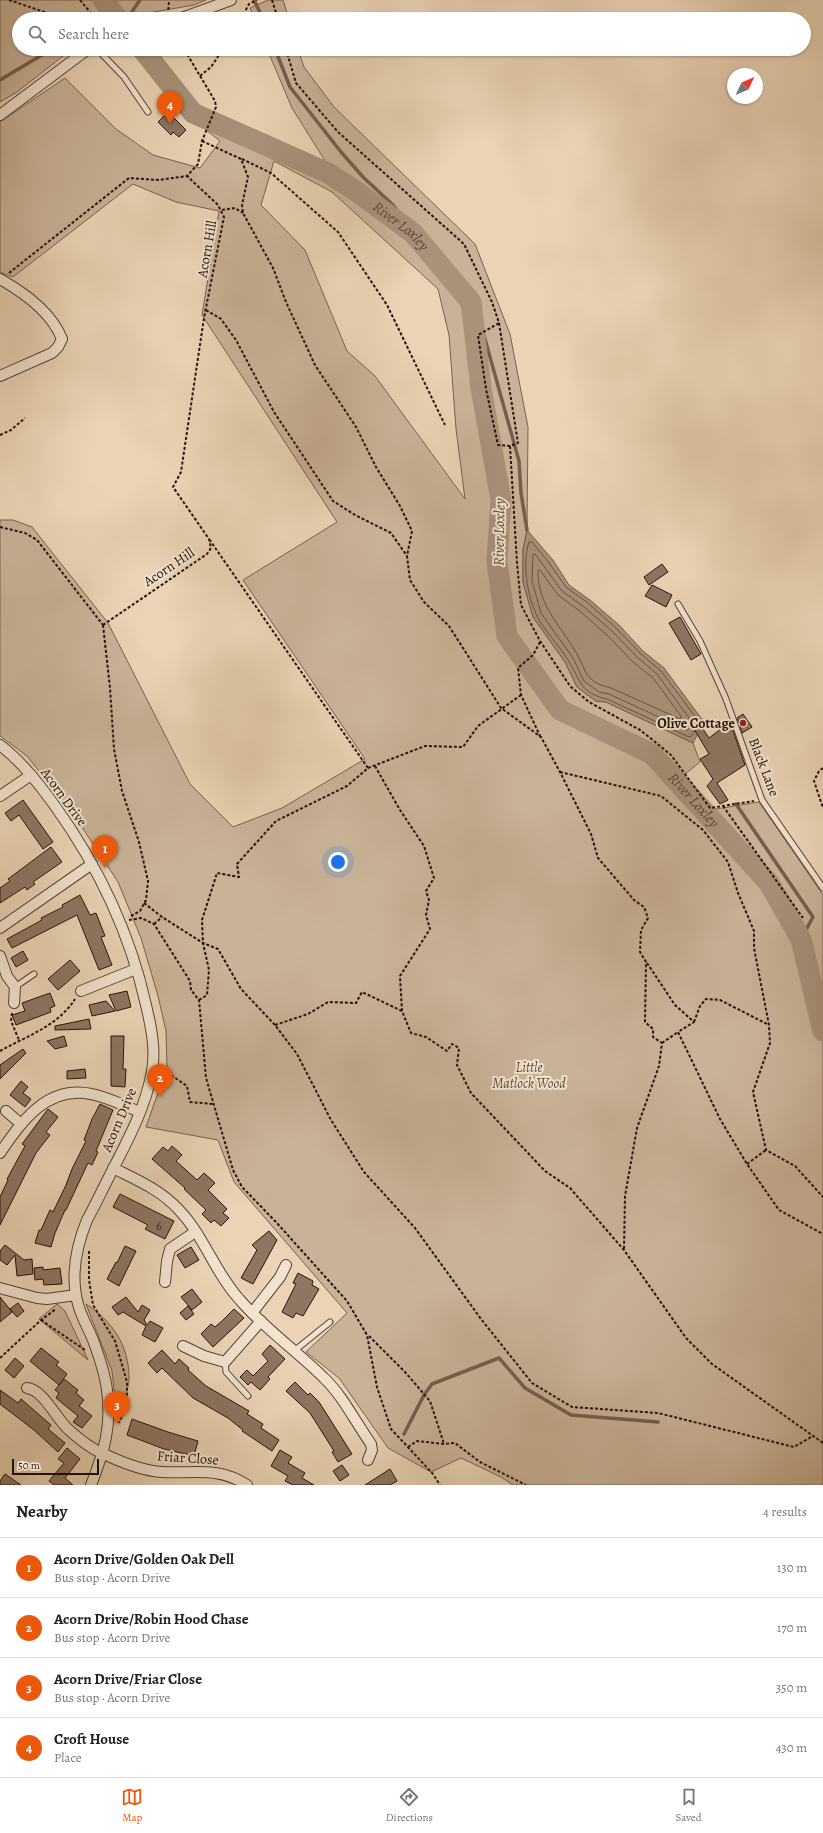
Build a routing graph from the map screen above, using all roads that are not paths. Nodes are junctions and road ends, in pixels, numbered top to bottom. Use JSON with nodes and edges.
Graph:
{"nodes":[{"id":1,"x":231,"y":0,"type":"edge"},
{"id":2,"x":198,"y":12,"type":"edge"},
{"id":3,"x":79,"y":56,"type":"edge"},
{"id":4,"x":104,"y":56,"type":"edge"},
{"id":5,"x":148,"y":112,"type":"dead end"},
{"id":6,"x":0,"y":115,"type":"edge"},
{"id":7,"x":0,"y":279,"type":"edge"},
{"id":8,"x":0,"y":376,"type":"edge"},
{"id":9,"x":678,"y":604,"type":"dead end"},
{"id":10,"x":0,"y":745,"type":"edge"},
{"id":11,"x":31,"y":775,"type":"junction"},
{"id":12,"x":0,"y":796,"type":"edge"},
{"id":13,"x":92,"y":864,"type":"junction"},
{"id":14,"x":823,"y":888,"type":"edge"},
{"id":15,"x":0,"y":928,"type":"edge"},
{"id":16,"x":0,"y":956,"type":"edge"},
{"id":17,"x":136,"y":969,"type":"junction"},
{"id":18,"x":34,"y":974,"type":"dead end"},
{"id":19,"x":15,"y":987,"type":"junction"},
{"id":20,"x":81,"y":991,"type":"road end"},
{"id":21,"x":14,"y":1003,"type":"road end"},
{"id":22,"x":6,"y":1111,"type":"dead end"},
{"id":23,"x":140,"y":1112,"type":"junction"},
{"id":24,"x":21,"y":1124,"type":"junction"},
{"id":25,"x":0,"y":1153,"type":"edge"},
{"id":26,"x":113,"y":1168,"type":"junction"},
{"id":27,"x":195,"y":1232,"type":"junction"},
{"id":28,"x":286,"y":1265,"type":"dead end"},
{"id":29,"x":165,"y":1282,"type":"dead end"},
{"id":30,"x":0,"y":1287,"type":"edge"},
{"id":31,"x":76,"y":1295,"type":"junction"},
{"id":32,"x":252,"y":1313,"type":"junction"},
{"id":33,"x":261,"y":1321,"type":"junction"},
{"id":34,"x":330,"y":1322,"type":"dead end"},
{"id":35,"x":183,"y":1346,"type":"dead end"},
{"id":36,"x":294,"y":1351,"type":"junction"},
{"id":37,"x":225,"y":1362,"type":"junction"},
{"id":38,"x":27,"y":1388,"type":"dead end"},
{"id":39,"x":248,"y":1396,"type":"dead end"},
{"id":40,"x":103,"y":1454,"type":"junction"},
{"id":41,"x":368,"y":1460,"type":"dead end"},
{"id":42,"x":91,"y":1485,"type":"edge"},
{"id":43,"x":247,"y":1485,"type":"edge"}],
"edges":[{"from":1,"to":2,"type":"street"},
{"from":3,"to":6,"type":"street"},
{"from":4,"to":5,"type":"lane"},
{"from":7,"to":8,"type":"street"},
{"from":9,"to":14,"type":"lane","name":"Black Lane"},
{"from":10,"to":11,"type":"street","name":"Acorn Drive"},
{"from":11,"to":12,"type":"street"},
{"from":11,"to":13,"type":"street","name":"Acorn Drive"},
{"from":13,"to":15,"type":"street"},
{"from":13,"to":17,"type":"street","name":"Acorn Drive"},
{"from":16,"to":19,"type":"street"},
{"from":17,"to":20,"type":"street"},
{"from":17,"to":23,"type":"street","name":"Acorn Drive"},
{"from":18,"to":19,"type":"lane"},
{"from":19,"to":21,"type":"street"},
{"from":22,"to":24,"type":"street"},
{"from":23,"to":24,"type":"street"},
{"from":23,"to":26,"type":"street","name":"Acorn Drive"},
{"from":24,"to":25,"type":"street"},
{"from":26,"to":27,"type":"street"},
{"from":26,"to":31,"type":"street","name":"Acorn Drive"},
{"from":27,"to":29,"type":"street"},
{"from":27,"to":32,"type":"street"},
{"from":28,"to":32,"type":"street"},
{"from":30,"to":31,"type":"street"},
{"from":31,"to":40,"type":"street","name":"Acorn Drive"},
{"from":32,"to":33,"type":"street"},
{"from":33,"to":36,"type":"street"},
{"from":33,"to":37,"type":"street"},
{"from":34,"to":36,"type":"lane"},
{"from":35,"to":37,"type":"street"},
{"from":36,"to":41,"type":"street"},
{"from":37,"to":39,"type":"lane"},
{"from":38,"to":40,"type":"street","name":"Friar Close"},
{"from":40,"to":42,"type":"street","name":"Acorn Drive"},
{"from":40,"to":43,"type":"street","name":"Friar Close"}]}
